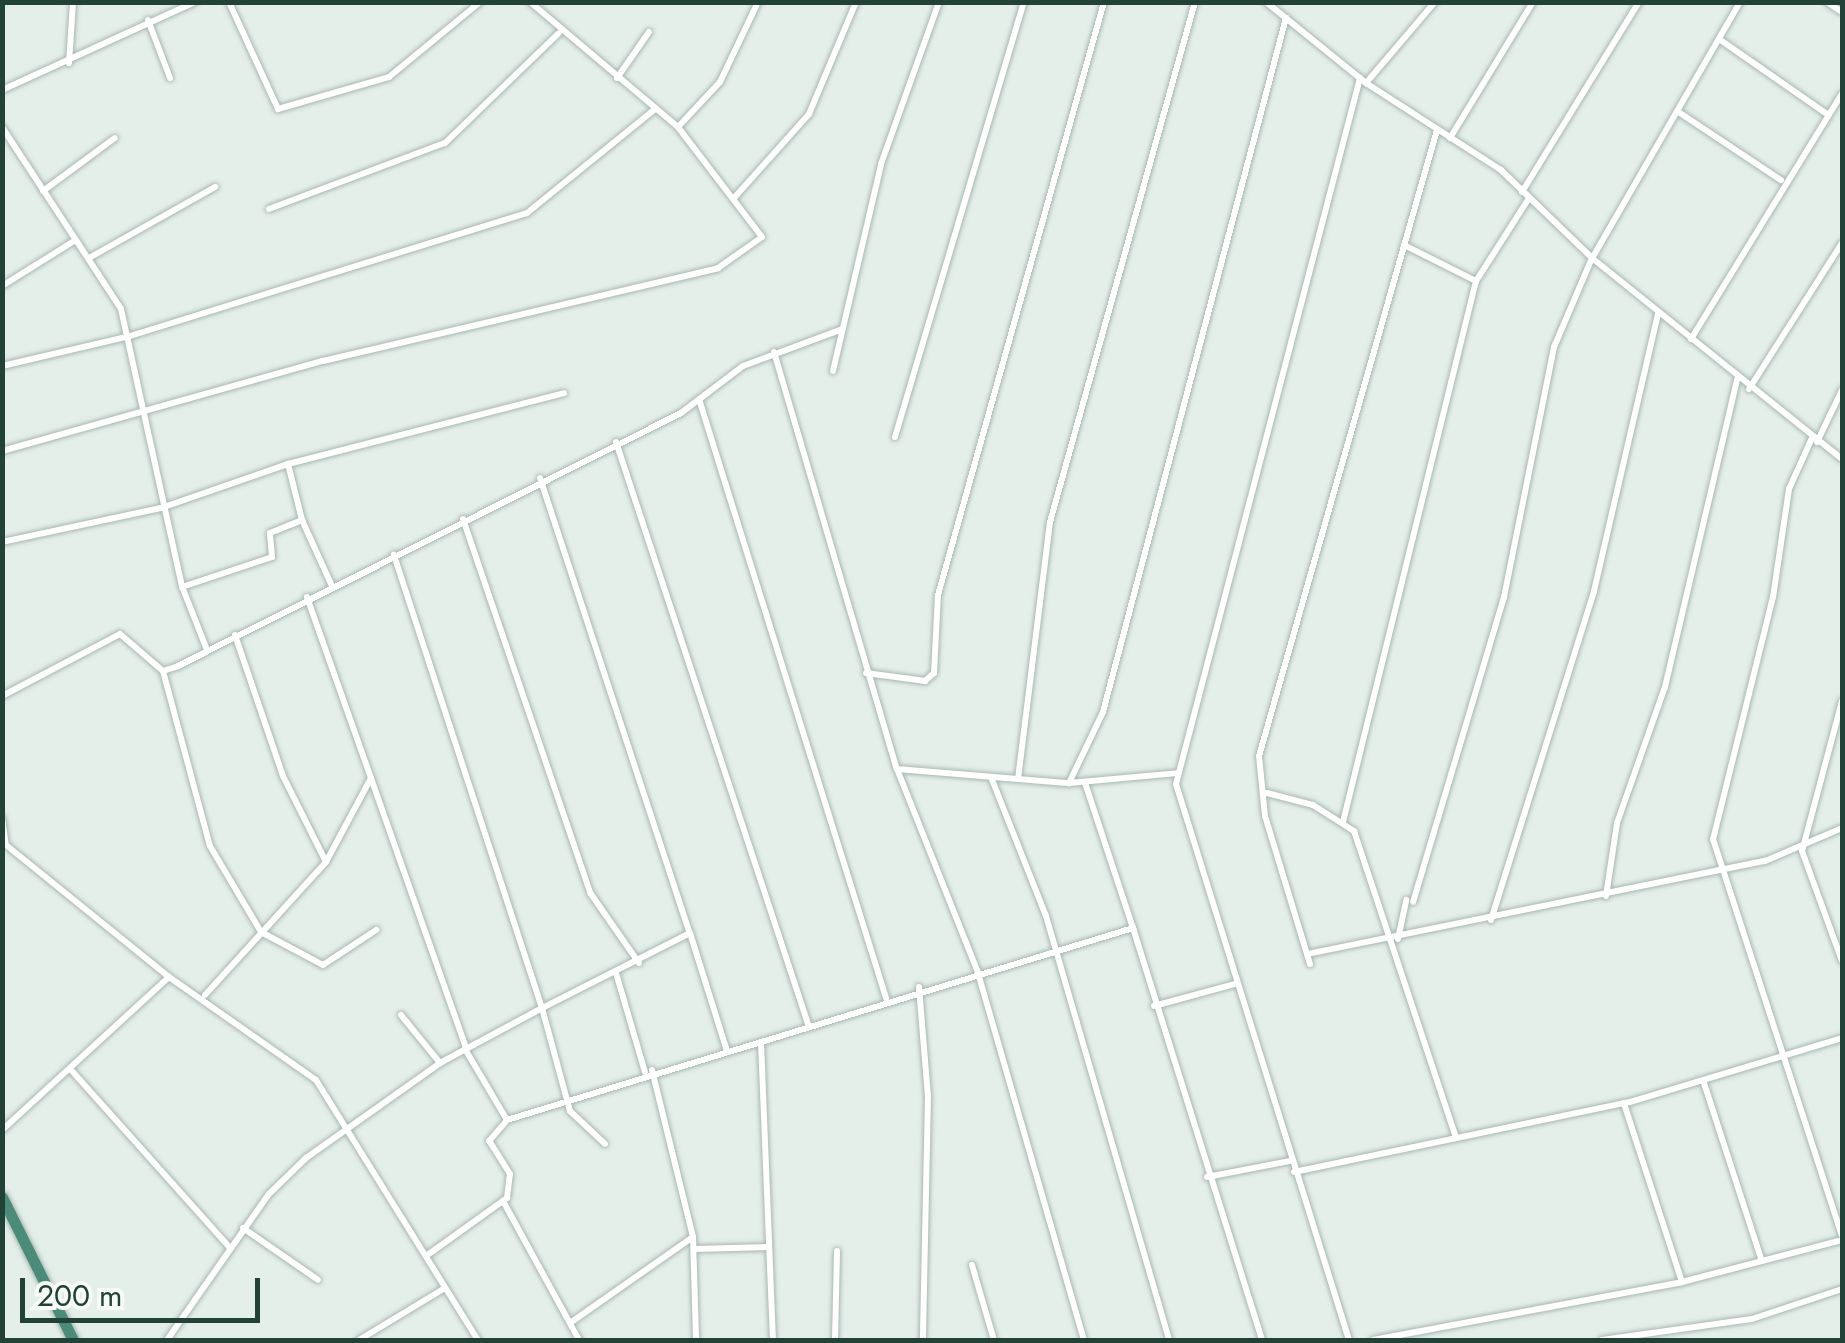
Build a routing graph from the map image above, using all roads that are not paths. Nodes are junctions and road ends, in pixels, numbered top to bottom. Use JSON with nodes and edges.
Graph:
{"nodes":[{"id":1,"x":73,"y":2,"type":"edge"},
{"id":2,"x":195,"y":2,"type":"edge"},
{"id":3,"x":229,"y":2,"type":"edge"},
{"id":4,"x":480,"y":2,"type":"edge"},
{"id":5,"x":530,"y":2,"type":"edge"},
{"id":6,"x":758,"y":2,"type":"edge"},
{"id":7,"x":856,"y":2,"type":"edge"},
{"id":8,"x":938,"y":2,"type":"edge"},
{"id":9,"x":1024,"y":2,"type":"edge"},
{"id":10,"x":1104,"y":2,"type":"edge"},
{"id":11,"x":1195,"y":2,"type":"edge"},
{"id":12,"x":1266,"y":2,"type":"edge"},
{"id":13,"x":1435,"y":2,"type":"edge"},
{"id":14,"x":1533,"y":2,"type":"edge"},
{"id":15,"x":1639,"y":2,"type":"edge"},
{"id":16,"x":1740,"y":2,"type":"edge"},
{"id":17,"x":1827,"y":2,"type":"edge"},
{"id":18,"x":1276,"y":6,"type":"edge"},
{"id":19,"x":1842,"y":12,"type":"edge"},
{"id":20,"x":1286,"y":18,"type":"junction"},
{"id":21,"x":148,"y":20,"type":"junction"},
{"id":22,"x":650,"y":32,"type":"dead end"},
{"id":23,"x":559,"y":34,"type":"junction"},
{"id":24,"x":1719,"y":39,"type":"junction"},
{"id":25,"x":69,"y":62,"type":"junction"},
{"id":26,"x":170,"y":78,"type":"dead end"},
{"id":27,"x":617,"y":78,"type":"junction"},
{"id":28,"x":1363,"y":81,"type":"junction"},
{"id":29,"x":2,"y":90,"type":"edge"},
{"id":30,"x":1842,"y":94,"type":"edge"},
{"id":31,"x":656,"y":108,"type":"junction"},
{"id":32,"x":1677,"y":111,"type":"junction"},
{"id":33,"x":1827,"y":114,"type":"junction"},
{"id":34,"x":678,"y":126,"type":"junction"},
{"id":35,"x":2,"y":127,"type":"edge"},
{"id":36,"x":1437,"y":130,"type":"junction"},
{"id":37,"x":115,"y":138,"type":"dead end"},
{"id":38,"x":1450,"y":138,"type":"junction"},
{"id":39,"x":1782,"y":180,"type":"junction"},
{"id":40,"x":215,"y":186,"type":"dead end"},
{"id":41,"x":43,"y":191,"type":"junction"},
{"id":42,"x":1526,"y":195,"type":"junction"},
{"id":43,"x":734,"y":198,"type":"junction"},
{"id":44,"x":269,"y":209,"type":"dead end"},
{"id":45,"x":74,"y":241,"type":"junction"},
{"id":46,"x":1842,"y":243,"type":"edge"},
{"id":47,"x":1404,"y":245,"type":"junction"},
{"id":48,"x":89,"y":258,"type":"junction"},
{"id":49,"x":1592,"y":258,"type":"junction"},
{"id":50,"x":1476,"y":281,"type":"junction"},
{"id":51,"x":2,"y":286,"type":"edge"},
{"id":52,"x":1658,"y":313,"type":"junction"},
{"id":53,"x":840,"y":330,"type":"junction"},
{"id":54,"x":130,"y":336,"type":"junction"},
{"id":55,"x":1690,"y":340,"type":"junction"},
{"id":56,"x":774,"y":352,"type":"junction"},
{"id":57,"x":2,"y":366,"type":"edge"},
{"id":58,"x":833,"y":371,"type":"dead end"},
{"id":59,"x":1738,"y":379,"type":"junction"},
{"id":60,"x":1749,"y":389,"type":"junction"},
{"id":61,"x":1842,"y":390,"type":"edge"},
{"id":62,"x":564,"y":393,"type":"dead end"},
{"id":63,"x":699,"y":399,"type":"junction"},
{"id":64,"x":148,"y":412,"type":"junction"},
{"id":65,"x":894,"y":437,"type":"dead end"},
{"id":66,"x":1815,"y":440,"type":"junction"},
{"id":67,"x":616,"y":442,"type":"junction"},
{"id":68,"x":2,"y":452,"type":"edge"},
{"id":69,"x":1842,"y":459,"type":"edge"},
{"id":70,"x":288,"y":464,"type":"junction"},
{"id":71,"x":540,"y":478,"type":"junction"},
{"id":72,"x":161,"y":508,"type":"junction"},
{"id":73,"x":463,"y":519,"type":"junction"},
{"id":74,"x":302,"y":520,"type":"junction"},
{"id":75,"x":2,"y":542,"type":"edge"},
{"id":76,"x":394,"y":554,"type":"junction"},
{"id":77,"x":332,"y":586,"type":"junction"},
{"id":78,"x":182,"y":587,"type":"junction"},
{"id":79,"x":308,"y":597,"type":"junction"},
{"id":80,"x":235,"y":635,"type":"junction"},
{"id":81,"x":207,"y":650,"type":"junction"},
{"id":82,"x":163,"y":670,"type":"junction"},
{"id":83,"x":866,"y":673,"type":"junction"},
{"id":84,"x":2,"y":696,"type":"edge"},
{"id":85,"x":1842,"y":701,"type":"edge"},
{"id":86,"x":897,"y":768,"type":"junction"},
{"id":87,"x":1178,"y":773,"type":"junction"},
{"id":88,"x":992,"y":777,"type":"junction"},
{"id":89,"x":371,"y":778,"type":"junction"},
{"id":90,"x":1018,"y":779,"type":"junction"},
{"id":91,"x":1069,"y":783,"type":"junction"},
{"id":92,"x":1086,"y":783,"type":"junction"},
{"id":93,"x":1266,"y":794,"type":"junction"},
{"id":94,"x":2,"y":818,"type":"edge"},
{"id":95,"x":1343,"y":822,"type":"junction"},
{"id":96,"x":1842,"y":828,"type":"edge"},
{"id":97,"x":1802,"y":846,"type":"junction"},
{"id":98,"x":326,"y":862,"type":"junction"},
{"id":99,"x":1720,"y":868,"type":"junction"},
{"id":100,"x":1606,"y":896,"type":"junction"},
{"id":101,"x":1492,"y":920,"type":"junction"},
{"id":102,"x":1132,"y":928,"type":"junction"},
{"id":103,"x":376,"y":930,"type":"dead end"},
{"id":104,"x":261,"y":932,"type":"junction"},
{"id":105,"x":690,"y":933,"type":"junction"},
{"id":106,"x":1398,"y":940,"type":"junction"},
{"id":107,"x":1055,"y":952,"type":"junction"},
{"id":108,"x":1307,"y":954,"type":"junction"},
{"id":109,"x":1842,"y":961,"type":"edge"},
{"id":110,"x":639,"y":962,"type":"junction"},
{"id":111,"x":1310,"y":964,"type":"dead end"},
{"id":112,"x":616,"y":973,"type":"junction"},
{"id":113,"x":978,"y":973,"type":"junction"},
{"id":114,"x":170,"y":977,"type":"junction"},
{"id":115,"x":1235,"y":984,"type":"junction"},
{"id":116,"x":919,"y":987,"type":"junction"},
{"id":117,"x":205,"y":995,"type":"junction"},
{"id":118,"x":886,"y":998,"type":"junction"},
{"id":119,"x":1154,"y":1006,"type":"junction"},
{"id":120,"x":542,"y":1008,"type":"junction"},
{"id":121,"x":401,"y":1015,"type":"dead end"},
{"id":122,"x":808,"y":1024,"type":"junction"},
{"id":123,"x":1842,"y":1038,"type":"edge"},
{"id":124,"x":761,"y":1042,"type":"junction"},
{"id":125,"x":466,"y":1049,"type":"junction"},
{"id":126,"x":728,"y":1051,"type":"junction"},
{"id":127,"x":1787,"y":1057,"type":"junction"},
{"id":128,"x":440,"y":1063,"type":"junction"},
{"id":129,"x":72,"y":1071,"type":"junction"},
{"id":130,"x":648,"y":1071,"type":"junction"},
{"id":131,"x":1704,"y":1083,"type":"junction"},
{"id":132,"x":571,"y":1099,"type":"junction"},
{"id":133,"x":1624,"y":1103,"type":"junction"},
{"id":134,"x":507,"y":1120,"type":"junction"},
{"id":135,"x":348,"y":1126,"type":"junction"},
{"id":136,"x":2,"y":1130,"type":"edge"},
{"id":137,"x":1456,"y":1136,"type":"junction"},
{"id":138,"x":605,"y":1144,"type":"dead end"},
{"id":139,"x":1291,"y":1162,"type":"junction"},
{"id":140,"x":1294,"y":1172,"type":"junction"},
{"id":141,"x":1208,"y":1176,"type":"junction"},
{"id":142,"x":2,"y":1197,"type":"edge"},
{"id":143,"x":502,"y":1201,"type":"junction"},
{"id":144,"x":243,"y":1228,"type":"junction"},
{"id":145,"x":693,"y":1238,"type":"junction"},
{"id":146,"x":1842,"y":1238,"type":"edge"},
{"id":147,"x":769,"y":1247,"type":"junction"},
{"id":148,"x":230,"y":1248,"type":"junction"},
{"id":149,"x":695,"y":1250,"type":"junction"},
{"id":150,"x":837,"y":1251,"type":"dead end"},
{"id":151,"x":426,"y":1256,"type":"junction"},
{"id":152,"x":1762,"y":1261,"type":"junction"},
{"id":153,"x":972,"y":1265,"type":"dead end"},
{"id":154,"x":318,"y":1280,"type":"dead end"},
{"id":155,"x":1682,"y":1282,"type":"junction"},
{"id":156,"x":444,"y":1288,"type":"junction"},
{"id":157,"x":1842,"y":1289,"type":"edge"},
{"id":158,"x":570,"y":1323,"type":"junction"},
{"id":159,"x":176,"y":1336,"type":"edge"},
{"id":160,"x":73,"y":1340,"type":"edge"},
{"id":161,"x":167,"y":1340,"type":"edge"},
{"id":162,"x":359,"y":1340,"type":"edge"},
{"id":163,"x":478,"y":1340,"type":"edge"},
{"id":164,"x":579,"y":1340,"type":"edge"},
{"id":165,"x":696,"y":1340,"type":"edge"},
{"id":166,"x":774,"y":1340,"type":"edge"},
{"id":167,"x":835,"y":1340,"type":"edge"},
{"id":168,"x":923,"y":1340,"type":"edge"},
{"id":169,"x":994,"y":1340,"type":"edge"},
{"id":170,"x":1084,"y":1340,"type":"edge"},
{"id":171,"x":1169,"y":1340,"type":"edge"},
{"id":172,"x":1262,"y":1340,"type":"edge"},
{"id":173,"x":1349,"y":1340,"type":"edge"},
{"id":174,"x":1373,"y":1340,"type":"edge"},
{"id":175,"x":1602,"y":1340,"type":"edge"}],
"edges":[{"from":1,"to":25,"type":"street"},
{"from":2,"to":21,"type":"street"},
{"from":3,"to":4,"type":"street"},
{"from":5,"to":23,"type":"street"},
{"from":6,"to":34,"type":"street"},
{"from":7,"to":43,"type":"street"},
{"from":8,"to":53,"type":"street"},
{"from":9,"to":65,"type":"street"},
{"from":10,"to":83,"type":"street"},
{"from":11,"to":90,"type":"street"},
{"from":12,"to":18,"type":"street"},
{"from":13,"to":28,"type":"street"},
{"from":14,"to":38,"type":"street"},
{"from":15,"to":42,"type":"street"},
{"from":16,"to":24,"type":"street"},
{"from":17,"to":19,"type":"street"},
{"from":18,"to":20,"type":"street"},
{"from":20,"to":28,"type":"street"},
{"from":20,"to":91,"type":"street"},
{"from":21,"to":25,"type":"street"},
{"from":21,"to":26,"type":"street"},
{"from":22,"to":27,"type":"street"},
{"from":23,"to":27,"type":"street"},
{"from":23,"to":44,"type":"street"},
{"from":24,"to":32,"type":"street"},
{"from":24,"to":33,"type":"street"},
{"from":25,"to":29,"type":"street"},
{"from":27,"to":31,"type":"street"},
{"from":28,"to":36,"type":"street"},
{"from":28,"to":87,"type":"street"},
{"from":30,"to":33,"type":"street"},
{"from":31,"to":34,"type":"street"},
{"from":31,"to":54,"type":"street"},
{"from":32,"to":39,"type":"street"},
{"from":32,"to":49,"type":"street"},
{"from":33,"to":39,"type":"street"},
{"from":34,"to":43,"type":"street"},
{"from":35,"to":41,"type":"street"},
{"from":36,"to":38,"type":"street"},
{"from":36,"to":47,"type":"street"},
{"from":37,"to":41,"type":"street"},
{"from":38,"to":42,"type":"street"},
{"from":39,"to":55,"type":"street"},
{"from":40,"to":48,"type":"street"},
{"from":41,"to":45,"type":"street"},
{"from":42,"to":49,"type":"street"},
{"from":42,"to":50,"type":"street"},
{"from":43,"to":64,"type":"street"},
{"from":45,"to":48,"type":"street"},
{"from":45,"to":51,"type":"street"},
{"from":46,"to":60,"type":"street"},
{"from":47,"to":50,"type":"street"},
{"from":47,"to":93,"type":"street"},
{"from":48,"to":54,"type":"street"},
{"from":49,"to":52,"type":"street"},
{"from":49,"to":106,"type":"street"},
{"from":50,"to":95,"type":"street"},
{"from":52,"to":55,"type":"street"},
{"from":52,"to":101,"type":"street"},
{"from":53,"to":56,"type":"street"},
{"from":53,"to":58,"type":"street"},
{"from":54,"to":57,"type":"street"},
{"from":54,"to":64,"type":"street"},
{"from":55,"to":59,"type":"street"},
{"from":56,"to":63,"type":"street"},
{"from":56,"to":83,"type":"street"},
{"from":59,"to":60,"type":"street"},
{"from":59,"to":100,"type":"street"},
{"from":60,"to":66,"type":"street"},
{"from":61,"to":66,"type":"street"},
{"from":62,"to":70,"type":"street"},
{"from":63,"to":67,"type":"street"},
{"from":63,"to":118,"type":"street"},
{"from":64,"to":68,"type":"street"},
{"from":64,"to":72,"type":"street"},
{"from":66,"to":69,"type":"street"},
{"from":66,"to":99,"type":"street"},
{"from":67,"to":71,"type":"street"},
{"from":67,"to":122,"type":"street"},
{"from":70,"to":72,"type":"street"},
{"from":70,"to":74,"type":"street"},
{"from":71,"to":73,"type":"street"},
{"from":71,"to":105,"type":"street"},
{"from":72,"to":75,"type":"street"},
{"from":72,"to":78,"type":"street"},
{"from":73,"to":76,"type":"street"},
{"from":73,"to":110,"type":"street"},
{"from":74,"to":77,"type":"street"},
{"from":74,"to":78,"type":"street"},
{"from":76,"to":77,"type":"street"},
{"from":76,"to":120,"type":"street"},
{"from":77,"to":79,"type":"street"},
{"from":78,"to":81,"type":"street"},
{"from":79,"to":80,"type":"street"},
{"from":79,"to":89,"type":"street"},
{"from":80,"to":81,"type":"street"},
{"from":80,"to":98,"type":"street"},
{"from":81,"to":82,"type":"street"},
{"from":82,"to":84,"type":"street"},
{"from":82,"to":104,"type":"street"},
{"from":83,"to":86,"type":"street"},
{"from":85,"to":97,"type":"street"},
{"from":86,"to":88,"type":"street"},
{"from":86,"to":113,"type":"street"},
{"from":87,"to":92,"type":"street"},
{"from":87,"to":115,"type":"street"},
{"from":88,"to":90,"type":"street"},
{"from":88,"to":107,"type":"street"},
{"from":89,"to":98,"type":"street"},
{"from":89,"to":125,"type":"street"},
{"from":90,"to":91,"type":"street"},
{"from":91,"to":92,"type":"street"},
{"from":92,"to":102,"type":"street"},
{"from":93,"to":95,"type":"street"},
{"from":93,"to":108,"type":"street"},
{"from":94,"to":114,"type":"street"},
{"from":95,"to":106,"type":"street"},
{"from":96,"to":97,"type":"street"},
{"from":97,"to":99,"type":"street"},
{"from":97,"to":109,"type":"street"},
{"from":98,"to":104,"type":"street"},
{"from":99,"to":100,"type":"street"},
{"from":99,"to":127,"type":"street"},
{"from":100,"to":101,"type":"street"},
{"from":101,"to":106,"type":"street"},
{"from":102,"to":107,"type":"street"},
{"from":102,"to":119,"type":"street"},
{"from":103,"to":104,"type":"street"},
{"from":104,"to":117,"type":"street"},
{"from":105,"to":110,"type":"street"},
{"from":105,"to":126,"type":"street"},
{"from":106,"to":108,"type":"street"},
{"from":106,"to":137,"type":"street"},
{"from":107,"to":113,"type":"street"},
{"from":107,"to":171,"type":"street"},
{"from":108,"to":111,"type":"street"},
{"from":110,"to":112,"type":"street"},
{"from":112,"to":120,"type":"street"},
{"from":112,"to":130,"type":"street"},
{"from":113,"to":116,"type":"street"},
{"from":113,"to":170,"type":"street"},
{"from":114,"to":117,"type":"street"},
{"from":114,"to":129,"type":"street"},
{"from":115,"to":119,"type":"street"},
{"from":115,"to":139,"type":"street"},
{"from":116,"to":118,"type":"street"},
{"from":116,"to":168,"type":"street"},
{"from":117,"to":135,"type":"street"},
{"from":118,"to":122,"type":"street"},
{"from":119,"to":141,"type":"street"},
{"from":120,"to":125,"type":"street"},
{"from":120,"to":132,"type":"street"},
{"from":121,"to":128,"type":"street"},
{"from":122,"to":124,"type":"street"},
{"from":123,"to":127,"type":"street"},
{"from":124,"to":126,"type":"street"},
{"from":124,"to":147,"type":"street"},
{"from":125,"to":128,"type":"street"},
{"from":125,"to":134,"type":"street"},
{"from":126,"to":130,"type":"street"},
{"from":127,"to":131,"type":"street"},
{"from":127,"to":146,"type":"street"},
{"from":128,"to":135,"type":"street"},
{"from":129,"to":136,"type":"street"},
{"from":129,"to":148,"type":"street"},
{"from":130,"to":132,"type":"street"},
{"from":130,"to":145,"type":"street"},
{"from":131,"to":133,"type":"street"},
{"from":131,"to":152,"type":"street"},
{"from":132,"to":134,"type":"street"},
{"from":132,"to":138,"type":"street"},
{"from":133,"to":137,"type":"street"},
{"from":133,"to":155,"type":"street"},
{"from":134,"to":143,"type":"street"},
{"from":135,"to":144,"type":"street"},
{"from":135,"to":151,"type":"street"},
{"from":137,"to":140,"type":"street"},
{"from":139,"to":140,"type":"street"},
{"from":139,"to":141,"type":"street"},
{"from":140,"to":173,"type":"street"},
{"from":141,"to":172,"type":"street"},
{"from":142,"to":160,"type":"highway"},
{"from":143,"to":151,"type":"street"},
{"from":143,"to":158,"type":"street"},
{"from":144,"to":148,"type":"street"},
{"from":144,"to":154,"type":"street"},
{"from":145,"to":149,"type":"street"},
{"from":145,"to":158,"type":"street"},
{"from":146,"to":152,"type":"street"},
{"from":147,"to":149,"type":"street"},
{"from":147,"to":166,"type":"street"},
{"from":148,"to":159,"type":"street"},
{"from":149,"to":165,"type":"street"},
{"from":150,"to":167,"type":"street"},
{"from":151,"to":156,"type":"street"},
{"from":152,"to":155,"type":"street"},
{"from":153,"to":169,"type":"street"},
{"from":155,"to":174,"type":"street"},
{"from":156,"to":162,"type":"street"},
{"from":156,"to":163,"type":"street"},
{"from":157,"to":175,"type":"street"},
{"from":158,"to":164,"type":"street"},
{"from":159,"to":161,"type":"street"}]}
